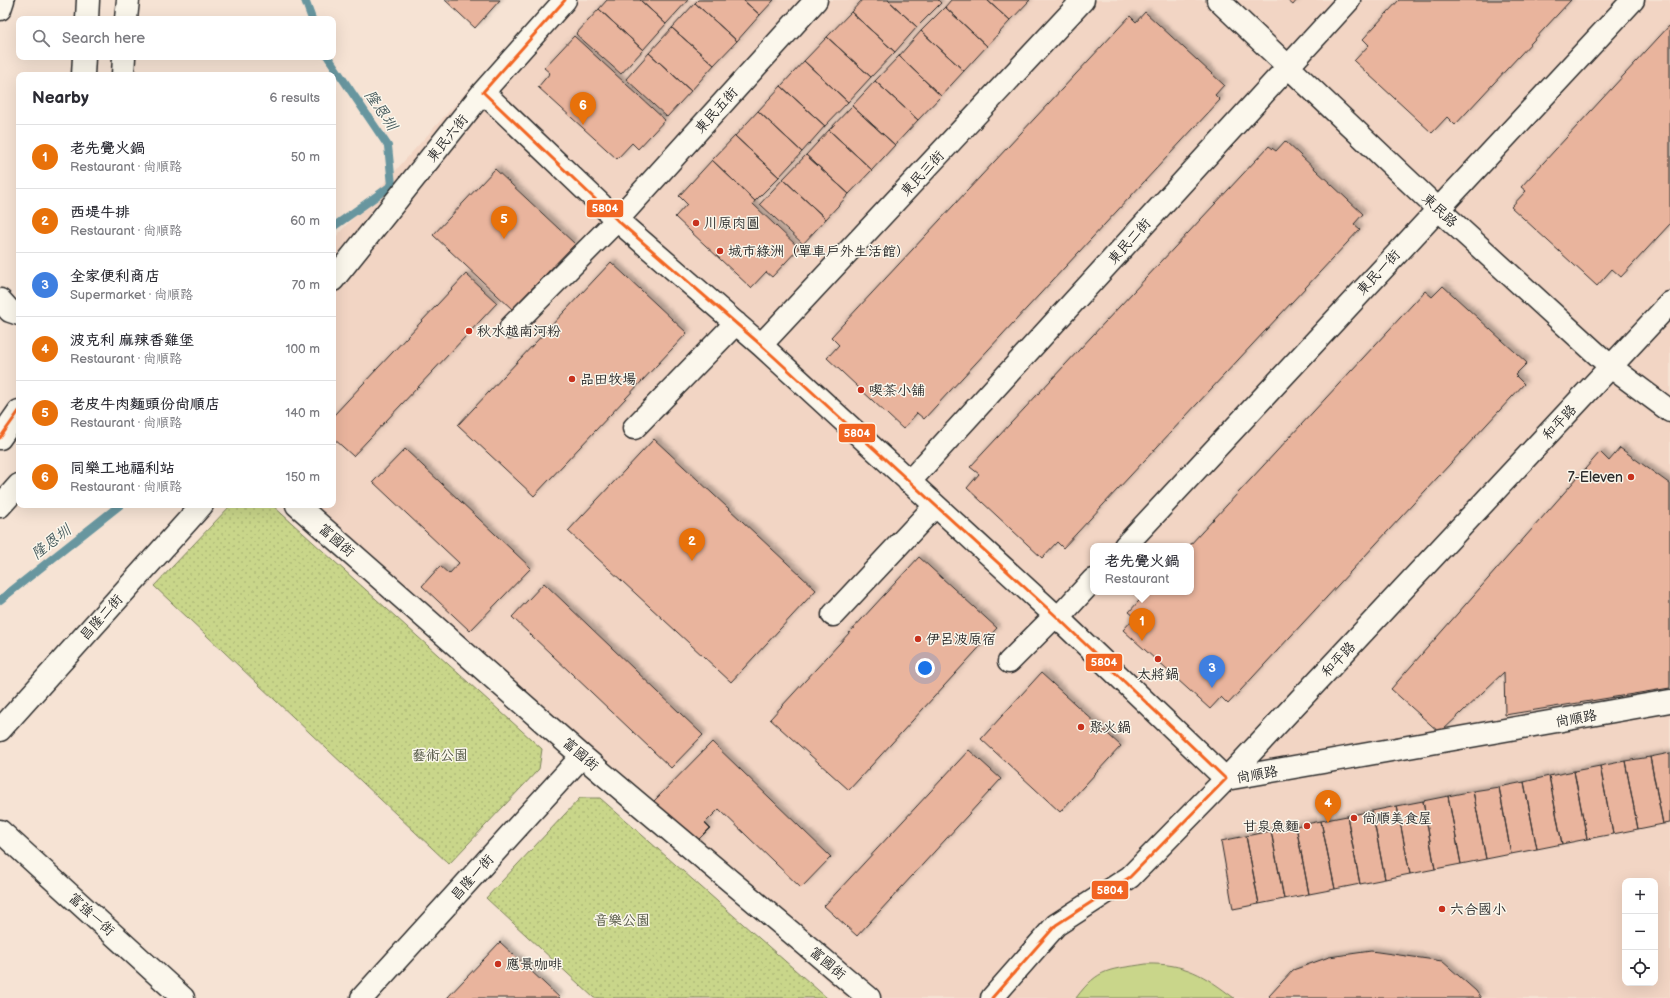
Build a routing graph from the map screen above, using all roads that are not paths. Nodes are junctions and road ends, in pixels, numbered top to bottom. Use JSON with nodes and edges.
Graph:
{"nodes":[{"id":1,"x":3,"y":0,"type":"edge"},
{"id":2,"x":88,"y":0,"type":"edge"},
{"id":3,"x":128,"y":0,"type":"edge"},
{"id":4,"x":565,"y":0,"type":"edge"},
{"id":5,"x":816,"y":0,"type":"edge"},
{"id":6,"x":1083,"y":0,"type":"edge"},
{"id":7,"x":1218,"y":0,"type":"edge"},
{"id":8,"x":1349,"y":0,"type":"edge"},
{"id":9,"x":1633,"y":0,"type":"edge"},
{"id":10,"x":0,"y":9,"type":"edge"},
{"id":11,"x":87,"y":16,"type":"edge"},
{"id":12,"x":126,"y":16,"type":"edge"},
{"id":13,"x":84,"y":60,"type":"edge"},
{"id":14,"x":124,"y":60,"type":"edge"},
{"id":15,"x":1287,"y":67,"type":"junction"},
{"id":16,"x":83,"y":72,"type":"edge"},
{"id":17,"x":123,"y":72,"type":"edge"},
{"id":18,"x":484,"y":92,"type":"junction"},
{"id":19,"x":1437,"y":208,"type":"junction"},
{"id":20,"x":617,"y":220,"type":"junction"},
{"id":21,"x":336,"y":276,"type":"edge"},
{"id":22,"x":0,"y":300,"type":"edge"},
{"id":23,"x":1670,"y":303,"type":"edge"},
{"id":24,"x":16,"y":313,"type":"edge"},
{"id":25,"x":736,"y":323,"type":"junction"},
{"id":26,"x":511,"y":327,"type":"dead end"},
{"id":27,"x":761,"y":345,"type":"junction"},
{"id":28,"x":1611,"y":367,"type":"junction"},
{"id":29,"x":1670,"y":411,"type":"edge"},
{"id":30,"x":16,"y":415,"type":"edge"},
{"id":31,"x":634,"y":428,"type":"dead end"},
{"id":32,"x":0,"y":438,"type":"edge"},
{"id":33,"x":910,"y":482,"type":"junction"},
{"id":34,"x":16,"y":488,"type":"edge"},
{"id":35,"x":0,"y":506,"type":"edge"},
{"id":36,"x":935,"y":506,"type":"junction"},
{"id":37,"x":199,"y":508,"type":"edge"},
{"id":38,"x":300,"y":508,"type":"edge"},
{"id":39,"x":1128,"y":543,"type":"edge"},
{"id":40,"x":1090,"y":583,"type":"edge"},
{"id":41,"x":833,"y":615,"type":"dead end"},
{"id":42,"x":1056,"y":617,"type":"junction"},
{"id":43,"x":1009,"y":662,"type":"dead end"},
{"id":44,"x":1670,"y":701,"type":"edge"},
{"id":45,"x":0,"y":730,"type":"edge"},
{"id":46,"x":582,"y":756,"type":"junction"},
{"id":47,"x":1226,"y":779,"type":"junction"},
{"id":48,"x":0,"y":831,"type":"edge"},
{"id":49,"x":183,"y":998,"type":"edge"},
{"id":50,"x":362,"y":998,"type":"edge"},
{"id":51,"x":869,"y":998,"type":"edge"},
{"id":52,"x":992,"y":998,"type":"edge"}],
"edges":[{"from":1,"to":10,"type":"street"},
{"from":2,"to":11,"type":"street"},
{"from":3,"to":12,"type":"street"},
{"from":4,"to":18,"type":"street","name":"東民六街"},
{"from":5,"to":20,"type":"street","name":"東民五街"},
{"from":6,"to":27,"type":"street","name":"東民三街"},
{"from":7,"to":15,"type":"street","name":"東民路"},
{"from":8,"to":15,"type":"street","name":"東民二街"},
{"from":9,"to":19,"type":"street","name":"東民一街"},
{"from":13,"to":16,"type":"street"},
{"from":14,"to":17,"type":"street"},
{"from":15,"to":19,"type":"street","name":"東民路"},
{"from":15,"to":33,"type":"street","name":"東民二街"},
{"from":18,"to":20,"type":"street","name":"尚順路"},
{"from":18,"to":21,"type":"street","name":"東民六街"},
{"from":19,"to":28,"type":"street","name":"東民路"},
{"from":19,"to":39,"type":"street","name":"東民一街"},
{"from":20,"to":25,"type":"street","name":"尚順路"},
{"from":20,"to":26,"type":"street","name":"東民五街"},
{"from":22,"to":24,"type":"street"},
{"from":23,"to":28,"type":"street","name":"和平路"},
{"from":25,"to":27,"type":"street","name":"尚順路"},
{"from":25,"to":31,"type":"street"},
{"from":27,"to":33,"type":"street","name":"尚順路"},
{"from":28,"to":29,"type":"street","name":"東民路"},
{"from":28,"to":47,"type":"street","name":"和平路"},
{"from":30,"to":32,"type":"street"},
{"from":33,"to":36,"type":"street","name":"尚順路"},
{"from":34,"to":35,"type":"street"},
{"from":36,"to":41,"type":"street"},
{"from":36,"to":42,"type":"street","name":"尚順路"},
{"from":37,"to":45,"type":"street","name":"昌隆二街"},
{"from":38,"to":46,"type":"street","name":"富國街"},
{"from":40,"to":42,"type":"street"},
{"from":42,"to":43,"type":"street"},
{"from":42,"to":47,"type":"street","name":"尚順路"},
{"from":44,"to":47,"type":"street","name":"尚順路"},
{"from":46,"to":50,"type":"street","name":"昌隆一街"},
{"from":46,"to":51,"type":"street","name":"富國街"},
{"from":47,"to":52,"type":"street","name":"和平路"},
{"from":48,"to":49,"type":"street","name":"富強一街"}]}
